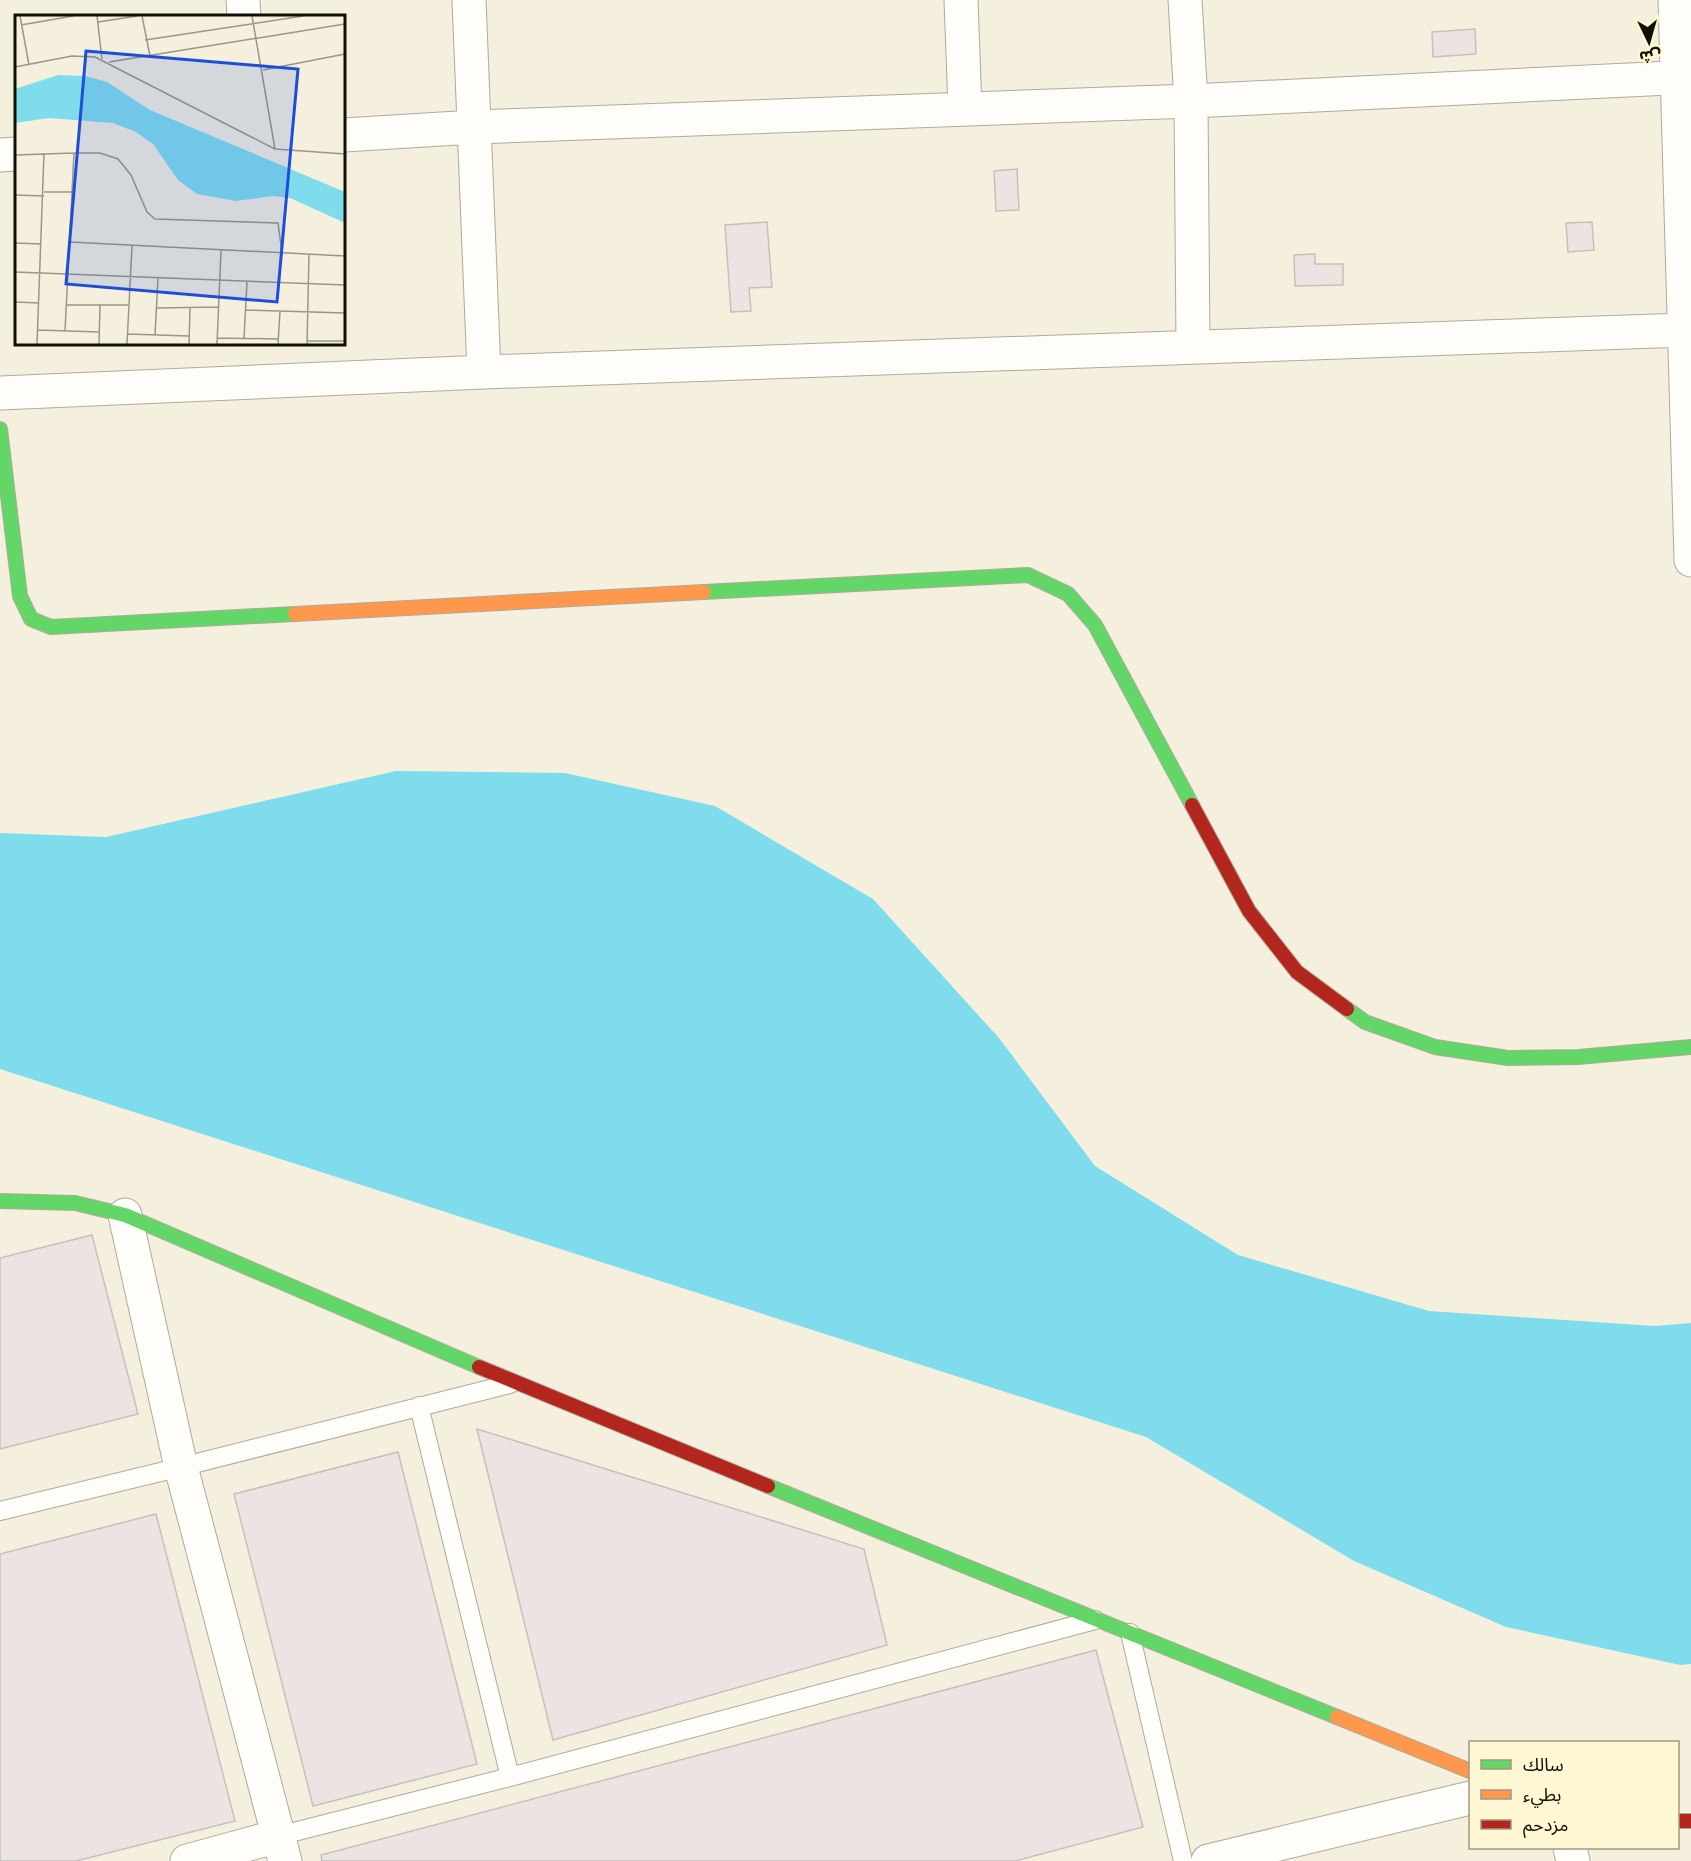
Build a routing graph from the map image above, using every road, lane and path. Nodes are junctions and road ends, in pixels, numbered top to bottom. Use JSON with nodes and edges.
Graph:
{"nodes":[{"id":1,"x":243,"y":0,"type":"edge"},
{"id":2,"x":469,"y":0,"type":"edge"},
{"id":3,"x":961,"y":0,"type":"edge"},
{"id":4,"x":1185,"y":0,"type":"edge"},
{"id":5,"x":1675,"y":0,"type":"edge"},
{"id":6,"x":244,"y":15,"type":"edge"},
{"id":7,"x":1685,"y":77,"type":"edge"},
{"id":8,"x":1191,"y":101,"type":"junction"},
{"id":9,"x":965,"y":109,"type":"junction"},
{"id":10,"x":474,"y":127,"type":"junction"},
{"id":11,"x":345,"y":135,"type":"edge"},
{"id":12,"x":1685,"y":330,"type":"junction"},
{"id":13,"x":1193,"y":346,"type":"junction"},
{"id":14,"x":484,"y":372,"type":"junction"},
{"id":15,"x":0,"y":393,"type":"edge"},
{"id":16,"x":0,"y":429,"type":"edge"},
{"id":17,"x":1691,"y":560,"type":"edge"},
{"id":18,"x":1691,"y":1047,"type":"edge"},
{"id":19,"x":0,"y":1201,"type":"edge"},
{"id":20,"x":125,"y":1215,"type":"junction"},
{"id":21,"x":515,"y":1383,"type":"junction"},
{"id":22,"x":419,"y":1406,"type":"junction"},
{"id":23,"x":181,"y":1467,"type":"junction"},
{"id":24,"x":0,"y":1511,"type":"edge"},
{"id":25,"x":1096,"y":1620,"type":"junction"},
{"id":26,"x":1130,"y":1633,"type":"junction"},
{"id":27,"x":1469,"y":1771,"type":"edge"},
{"id":28,"x":510,"y":1777,"type":"junction"},
{"id":29,"x":1469,"y":1798,"type":"edge"},
{"id":30,"x":282,"y":1848,"type":"edge"},
{"id":31,"x":187,"y":1861,"type":"edge"},
{"id":32,"x":1183,"y":1861,"type":"edge"},
{"id":33,"x":1208,"y":1861,"type":"edge"}],
"edges":[{"from":1,"to":6,"type":"street"},
{"from":2,"to":10,"type":"street"},
{"from":3,"to":9,"type":"street"},
{"from":4,"to":8,"type":"street"},
{"from":5,"to":7,"type":"street"},
{"from":7,"to":8,"type":"street"},
{"from":7,"to":12,"type":"street"},
{"from":8,"to":9,"type":"street"},
{"from":8,"to":13,"type":"street"},
{"from":9,"to":10,"type":"street"},
{"from":10,"to":11,"type":"street"},
{"from":10,"to":14,"type":"street"},
{"from":12,"to":13,"type":"street"},
{"from":12,"to":17,"type":"street"},
{"from":13,"to":14,"type":"street"},
{"from":14,"to":15,"type":"street"},
{"from":16,"to":18,"type":"street"},
{"from":19,"to":20,"type":"street"},
{"from":20,"to":21,"type":"street"},
{"from":20,"to":23,"type":"street"},
{"from":21,"to":22,"type":"lane"},
{"from":21,"to":25,"type":"street"},
{"from":22,"to":23,"type":"lane"},
{"from":22,"to":28,"type":"lane"},
{"from":23,"to":24,"type":"lane"},
{"from":23,"to":30,"type":"street"},
{"from":25,"to":26,"type":"street"},
{"from":25,"to":28,"type":"lane"},
{"from":26,"to":27,"type":"street"},
{"from":26,"to":32,"type":"lane"},
{"from":28,"to":30,"type":"lane"},
{"from":29,"to":33,"type":"street"},
{"from":30,"to":31,"type":"street"}]}
